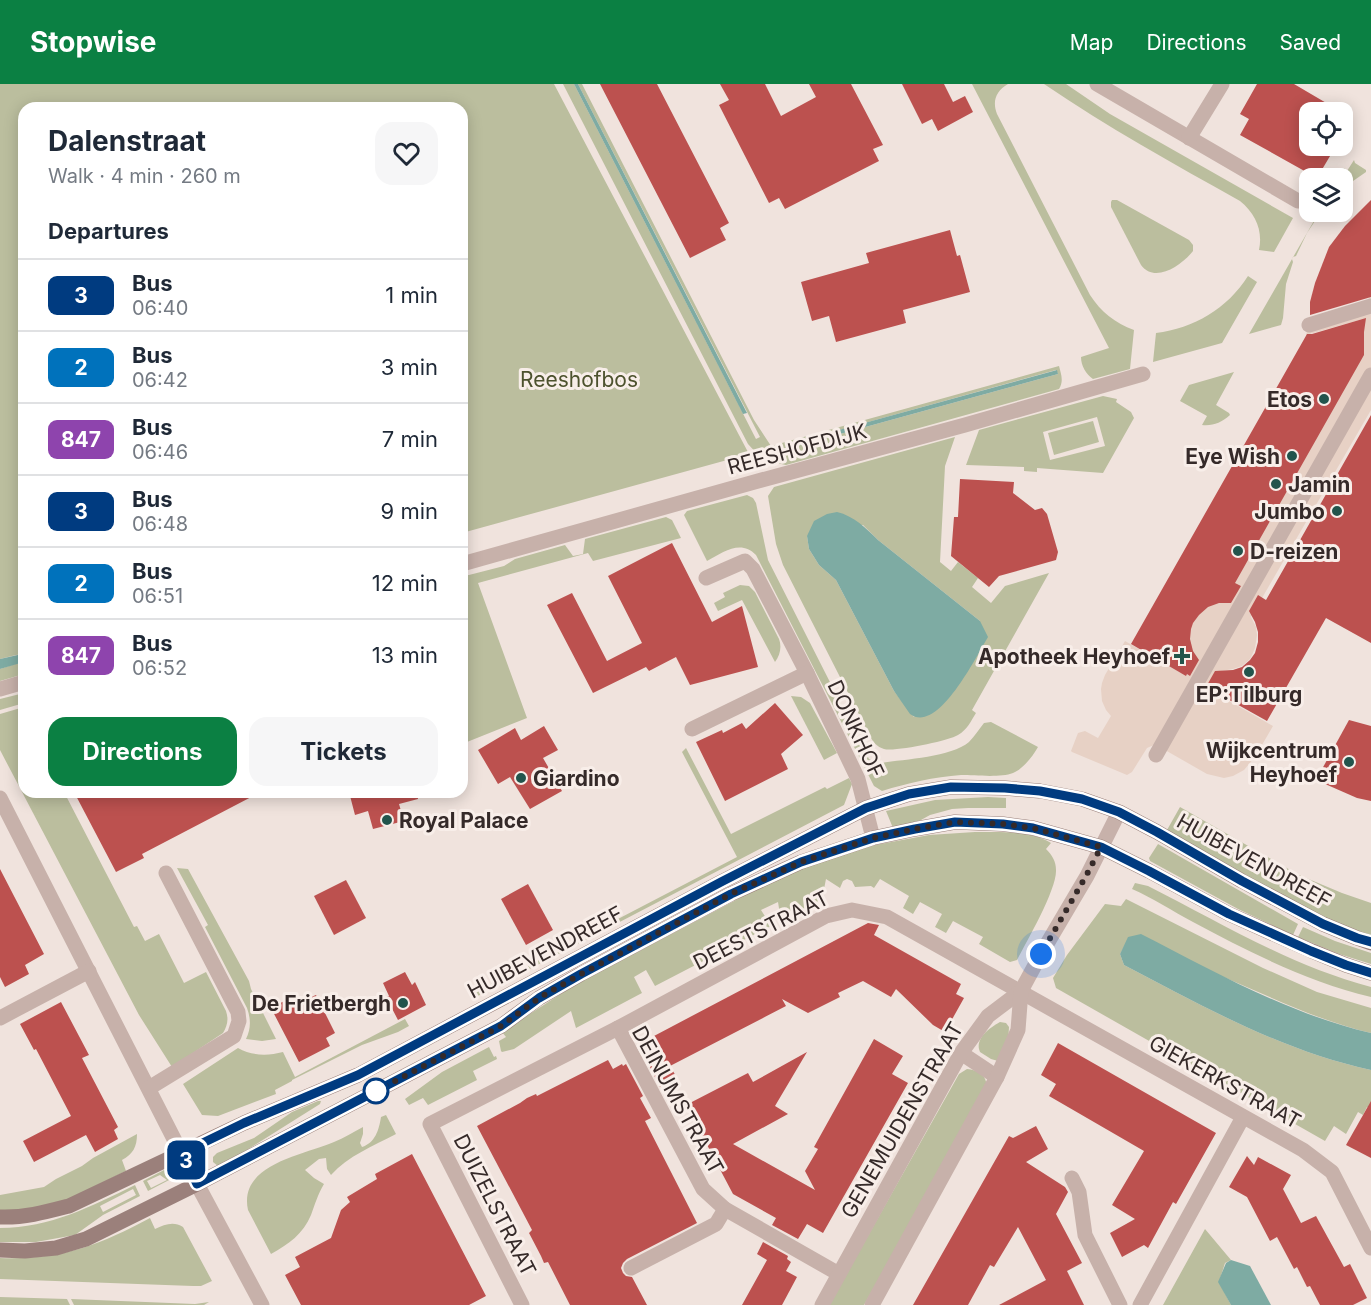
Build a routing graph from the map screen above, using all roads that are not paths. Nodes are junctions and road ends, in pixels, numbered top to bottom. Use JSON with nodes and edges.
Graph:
{"nodes":[{"id":1,"x":1097,"y":84,"type":"edge"},
{"id":2,"x":1222,"y":84,"type":"edge"},
{"id":3,"x":1189,"y":138,"type":"junction"},
{"id":4,"x":1298,"y":201,"type":"dead end"},
{"id":5,"x":1371,"y":306,"type":"edge"},
{"id":6,"x":1309,"y":325,"type":"dead end"},
{"id":7,"x":1143,"y":374,"type":"dead end"},
{"id":8,"x":1371,"y":375,"type":"edge"},
{"id":9,"x":468,"y":562,"type":"edge"},
{"id":10,"x":706,"y":578,"type":"dead end"},
{"id":11,"x":807,"y":673,"type":"junction"},
{"id":12,"x":18,"y":684,"type":"edge"},
{"id":13,"x":0,"y":688,"type":"edge"},
{"id":14,"x":692,"y":729,"type":"dead end"},
{"id":15,"x":1156,"y":755,"type":"dead end"},
{"id":16,"x":0,"y":798,"type":"edge"},
{"id":17,"x":866,"y":808,"type":"junction"},
{"id":18,"x":1119,"y":812,"type":"junction"},
{"id":19,"x":873,"y":838,"type":"junction"},
{"id":20,"x":1101,"y":847,"type":"junction"},
{"id":21,"x":166,"y":873,"type":"dead end"},
{"id":22,"x":1371,"y":943,"type":"edge"},
{"id":23,"x":89,"y":971,"type":"junction"},
{"id":24,"x":1371,"y":973,"type":"edge"},
{"id":25,"x":1021,"y":991,"type":"junction"},
{"id":26,"x":0,"y":1018,"type":"edge"},
{"id":27,"x":618,"y":1028,"type":"junction"},
{"id":28,"x":961,"y":1053,"type":"junction"},
{"id":29,"x":998,"y":1077,"type":"junction"},
{"id":30,"x":149,"y":1088,"type":"junction"},
{"id":31,"x":1243,"y":1117,"type":"junction"},
{"id":32,"x":430,"y":1124,"type":"joint"},
{"id":33,"x":182,"y":1153,"type":"junction"},
{"id":34,"x":1072,"y":1178,"type":"dead end"},
{"id":35,"x":197,"y":1184,"type":"junction"},
{"id":36,"x":725,"y":1209,"type":"junction"},
{"id":37,"x":0,"y":1217,"type":"edge"},
{"id":38,"x":1371,"y":1248,"type":"edge"},
{"id":39,"x":0,"y":1250,"type":"edge"},
{"id":40,"x":630,"y":1268,"type":"dead end"},
{"id":41,"x":839,"y":1274,"type":"junction"},
{"id":42,"x":262,"y":1305,"type":"edge"},
{"id":43,"x":522,"y":1305,"type":"edge"},
{"id":44,"x":822,"y":1305,"type":"edge"},
{"id":45,"x":872,"y":1305,"type":"edge"},
{"id":46,"x":1120,"y":1305,"type":"edge"},
{"id":47,"x":1140,"y":1305,"type":"edge"}],
"edges":[{"from":1,"to":3,"type":"street"},
{"from":2,"to":3,"type":"street"},
{"from":3,"to":4,"type":"street"},
{"from":5,"to":6,"type":"street"},
{"from":7,"to":9,"type":"street","name":"REESHOFDIJK"},
{"from":8,"to":15,"type":"street"},
{"from":10,"to":11,"type":"street","name":"DONKHOF"},
{"from":11,"to":14,"type":"street","name":"DONKHOF"},
{"from":11,"to":17,"type":"street","name":"DONKHOF"},
{"from":12,"to":13,"type":"street"},
{"from":16,"to":23,"type":"street"},
{"from":17,"to":18,"type":"street","name":"HUIBEVENDREEF"},
{"from":17,"to":19,"type":"street","name":"DONKHOF"},
{"from":17,"to":33,"type":"street","name":"HUIBEVENDREEF"},
{"from":18,"to":20,"type":"street"},
{"from":18,"to":22,"type":"street","name":"HUIBEVENDREEF"},
{"from":19,"to":20,"type":"street","name":"HUIBEVENDREEF"},
{"from":19,"to":35,"type":"street","name":"HUIBEVENDREEF"},
{"from":20,"to":24,"type":"street","name":"HUIBEVENDREEF"},
{"from":20,"to":25,"type":"street"},
{"from":21,"to":30,"type":"street"},
{"from":23,"to":26,"type":"street"},
{"from":23,"to":30,"type":"street"},
{"from":25,"to":27,"type":"street","name":"DEESTSTRAAT"},
{"from":25,"to":28,"type":"street","name":"GENEMUIDENSTRAAT"},
{"from":25,"to":29,"type":"street"},
{"from":25,"to":31,"type":"street","name":"GIEKERKSTRAAT"},
{"from":27,"to":32,"type":"street","name":"DEINUMSTRAAT"},
{"from":27,"to":36,"type":"street","name":"DEINUMSTRAAT"},
{"from":28,"to":29,"type":"street"},
{"from":28,"to":41,"type":"street","name":"GENEMUIDENSTRAAT"},
{"from":29,"to":45,"type":"street"},
{"from":30,"to":33,"type":"street"},
{"from":31,"to":38,"type":"street","name":"GIEKERKSTRAAT"},
{"from":31,"to":47,"type":"street"},
{"from":32,"to":43,"type":"street","name":"DUIZELSTRAAT"},
{"from":33,"to":35,"type":"street"},
{"from":33,"to":37,"type":"street","name":"HUIBEVENDREEF"},
{"from":34,"to":46,"type":"street"},
{"from":35,"to":39,"type":"street","name":"HUIBEVENDREEF"},
{"from":35,"to":42,"type":"street"},
{"from":36,"to":40,"type":"street"},
{"from":36,"to":41,"type":"street","name":"DEINUMSTRAAT"},
{"from":41,"to":44,"type":"street","name":"GENEMUIDENSTRAAT"}]}
